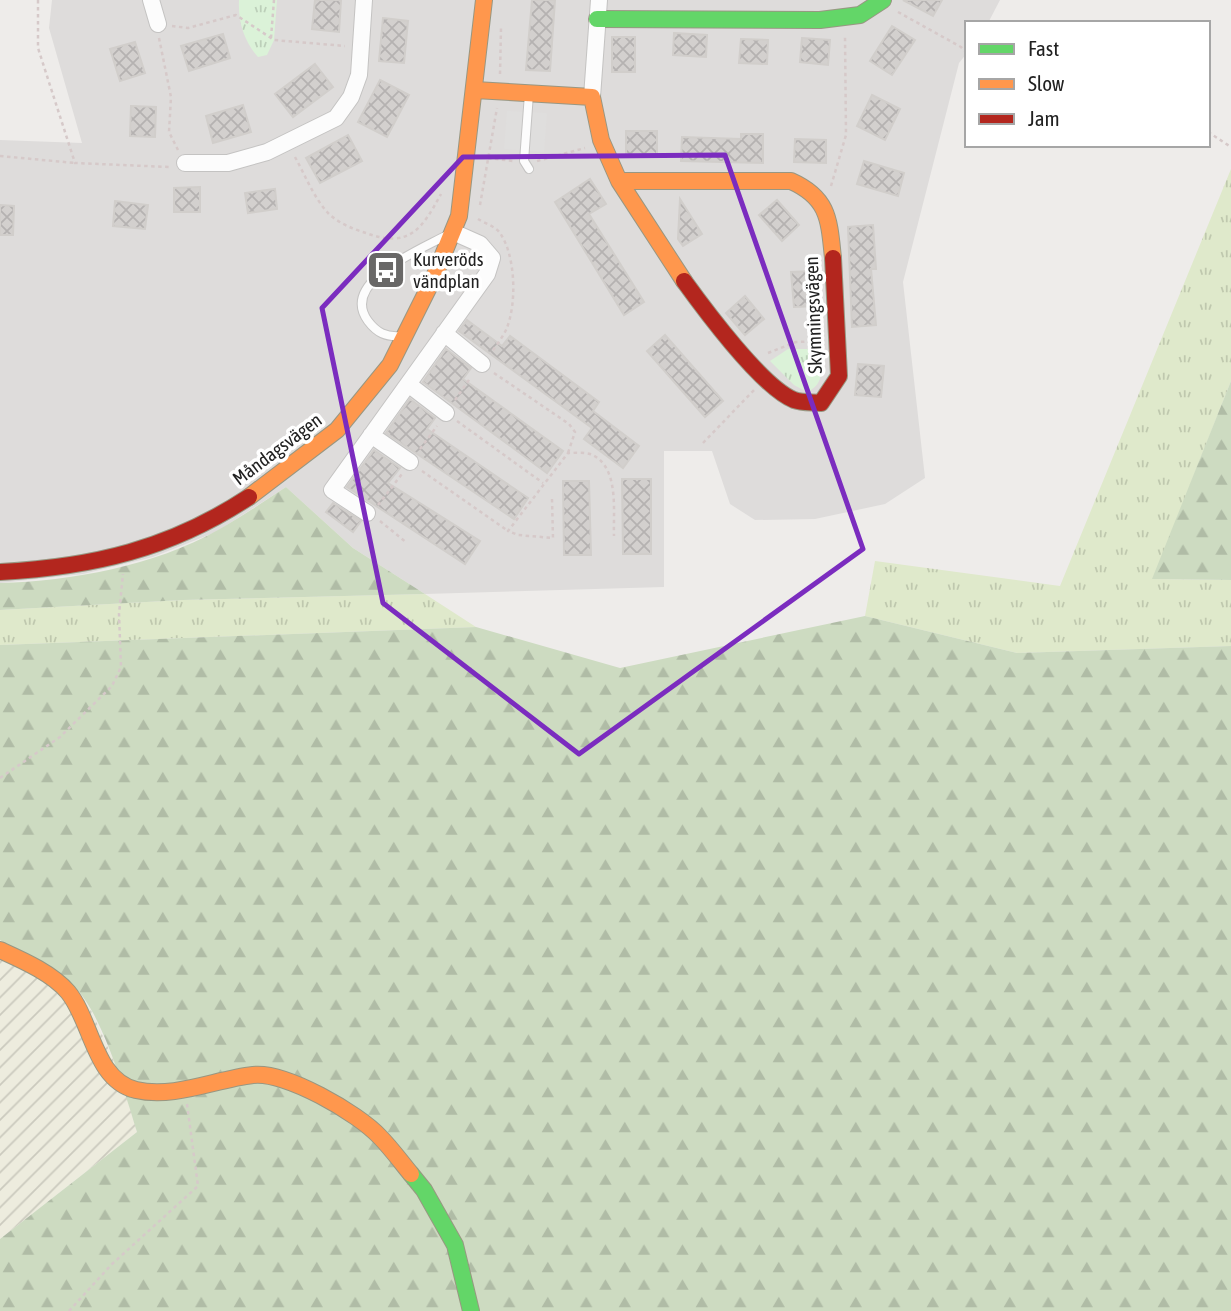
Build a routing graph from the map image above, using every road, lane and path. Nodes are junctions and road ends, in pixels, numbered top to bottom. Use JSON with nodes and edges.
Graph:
{"nodes":[{"id":1,"x":38,"y":0,"type":"edge"},
{"id":2,"x":151,"y":0,"type":"edge"},
{"id":3,"x":274,"y":0,"type":"edge"},
{"id":4,"x":364,"y":0,"type":"edge"},
{"id":5,"x":484,"y":0,"type":"edge"},
{"id":6,"x":599,"y":0,"type":"edge"},
{"id":7,"x":882,"y":1,"type":"edge"},
{"id":8,"x":844,"y":17,"type":"junction"},
{"id":9,"x":597,"y":19,"type":"junction"},
{"id":10,"x":158,"y":24,"type":"junction"},
{"id":11,"x":271,"y":38,"type":"junction"},
{"id":12,"x":361,"y":47,"type":"junction"},
{"id":13,"x":965,"y":52,"type":"edge"},
{"id":14,"x":475,"y":90,"type":"junction"},
{"id":15,"x":529,"y":94,"type":"junction"},
{"id":16,"x":592,"y":97,"type":"junction"},
{"id":17,"x":1210,"y":133,"type":"edge"},
{"id":18,"x":287,"y":143,"type":"junction"},
{"id":19,"x":602,"y":144,"type":"junction"},
{"id":20,"x":1231,"y":147,"type":"edge"},
{"id":21,"x":0,"y":156,"type":"edge"},
{"id":22,"x":488,"y":158,"type":"dead end"},
{"id":23,"x":75,"y":163,"type":"junction"},
{"id":24,"x":185,"y":163,"type":"junction"},
{"id":25,"x":527,"y":165,"type":"junction"},
{"id":26,"x":619,"y":181,"type":"junction"},
{"id":27,"x":464,"y":190,"type":"junction"},
{"id":28,"x":482,"y":194,"type":"dead end"},
{"id":29,"x":819,"y":199,"type":"junction"},
{"id":30,"x":453,"y":232,"type":"junction"},
{"id":31,"x":444,"y":334,"type":"junction"},
{"id":32,"x":404,"y":336,"type":"junction"},
{"id":33,"x":836,"y":340,"type":"junction"},
{"id":34,"x":482,"y":364,"type":"joint"},
{"id":35,"x":751,"y":365,"type":"junction"},
{"id":36,"x":766,"y":378,"type":"junction"},
{"id":37,"x":408,"y":384,"type":"junction"},
{"id":38,"x":446,"y":413,"type":"joint"},
{"id":39,"x":371,"y":435,"type":"junction"},
{"id":40,"x":703,"y":443,"type":"dead end"},
{"id":41,"x":568,"y":453,"type":"junction"},
{"id":42,"x":410,"y":462,"type":"joint"},
{"id":43,"x":544,"y":484,"type":"junction"},
{"id":44,"x":552,"y":499,"type":"dead end"},
{"id":45,"x":368,"y":513,"type":"dead end"},
{"id":46,"x":508,"y":531,"type":"junction"},
{"id":47,"x":614,"y":536,"type":"dead end"},
{"id":48,"x":125,"y":556,"type":"junction"},
{"id":49,"x":0,"y":572,"type":"edge"},
{"id":50,"x":0,"y":778,"type":"edge"},
{"id":51,"x":0,"y":950,"type":"edge"},
{"id":52,"x":184,"y":1087,"type":"junction"},
{"id":53,"x":471,"y":1307,"type":"edge"},
{"id":54,"x":69,"y":1311,"type":"edge"}],
"edges":[{"from":1,"to":23,"type":"path"},
{"from":2,"to":10,"type":"street"},
{"from":3,"to":11,"type":"path"},
{"from":4,"to":12,"type":"street"},
{"from":5,"to":14,"type":"street","name":"Måndagsvägen"},
{"from":6,"to":9,"type":"street"},
{"from":7,"to":8,"type":"street"},
{"from":7,"to":13,"type":"path"},
{"from":8,"to":9,"type":"street"},
{"from":8,"to":29,"type":"path"},
{"from":9,"to":16,"type":"street"},
{"from":10,"to":11,"type":"path"},
{"from":10,"to":24,"type":"path"},
{"from":11,"to":12,"type":"path"},
{"from":12,"to":18,"type":"street"},
{"from":14,"to":15,"type":"street"},
{"from":14,"to":27,"type":"street","name":"Måndagsvägen"},
{"from":15,"to":16,"type":"street"},
{"from":15,"to":25,"type":"lane"},
{"from":16,"to":19,"type":"street","name":"Skymningsvägen"},
{"from":17,"to":20,"type":"path"},
{"from":18,"to":24,"type":"street"},
{"from":18,"to":27,"type":"path"},
{"from":19,"to":25,"type":"path"},
{"from":19,"to":26,"type":"street","name":"Skymningsvägen"},
{"from":21,"to":23,"type":"path"},
{"from":22,"to":25,"type":"path"},
{"from":23,"to":24,"type":"path"},
{"from":26,"to":29,"type":"street"},
{"from":26,"to":35,"type":"street","name":"Skymningsvägen"},
{"from":27,"to":28,"type":"path"},
{"from":27,"to":30,"type":"street","name":"Måndagsvägen"},
{"from":29,"to":33,"type":"street","name":"Skymningsvägen"},
{"from":30,"to":31,"type":"street"},
{"from":30,"to":32,"type":"street","name":"Måndagsvägen"},
{"from":30,"to":32,"type":"lane"},
{"from":31,"to":34,"type":"street"},
{"from":31,"to":37,"type":"street"},
{"from":32,"to":48,"type":"street","name":"Måndagsvägen"},
{"from":33,"to":35,"type":"path"},
{"from":33,"to":36,"type":"street","name":"Skymningsvägen"},
{"from":34,"to":41,"type":"path"},
{"from":35,"to":36,"type":"street","name":"Skymningsvägen"},
{"from":36,"to":40,"type":"path"},
{"from":37,"to":38,"type":"street"},
{"from":37,"to":39,"type":"street"},
{"from":38,"to":43,"type":"path"},
{"from":39,"to":42,"type":"street"},
{"from":39,"to":45,"type":"street"},
{"from":41,"to":43,"type":"path"},
{"from":41,"to":47,"type":"path"},
{"from":42,"to":46,"type":"path"},
{"from":43,"to":46,"type":"path"},
{"from":44,"to":46,"type":"path"},
{"from":48,"to":49,"type":"street","name":"Måndagsvägen"},
{"from":48,"to":50,"type":"path"},
{"from":51,"to":52,"type":"street"},
{"from":52,"to":53,"type":"street"},
{"from":52,"to":54,"type":"path"}]}
